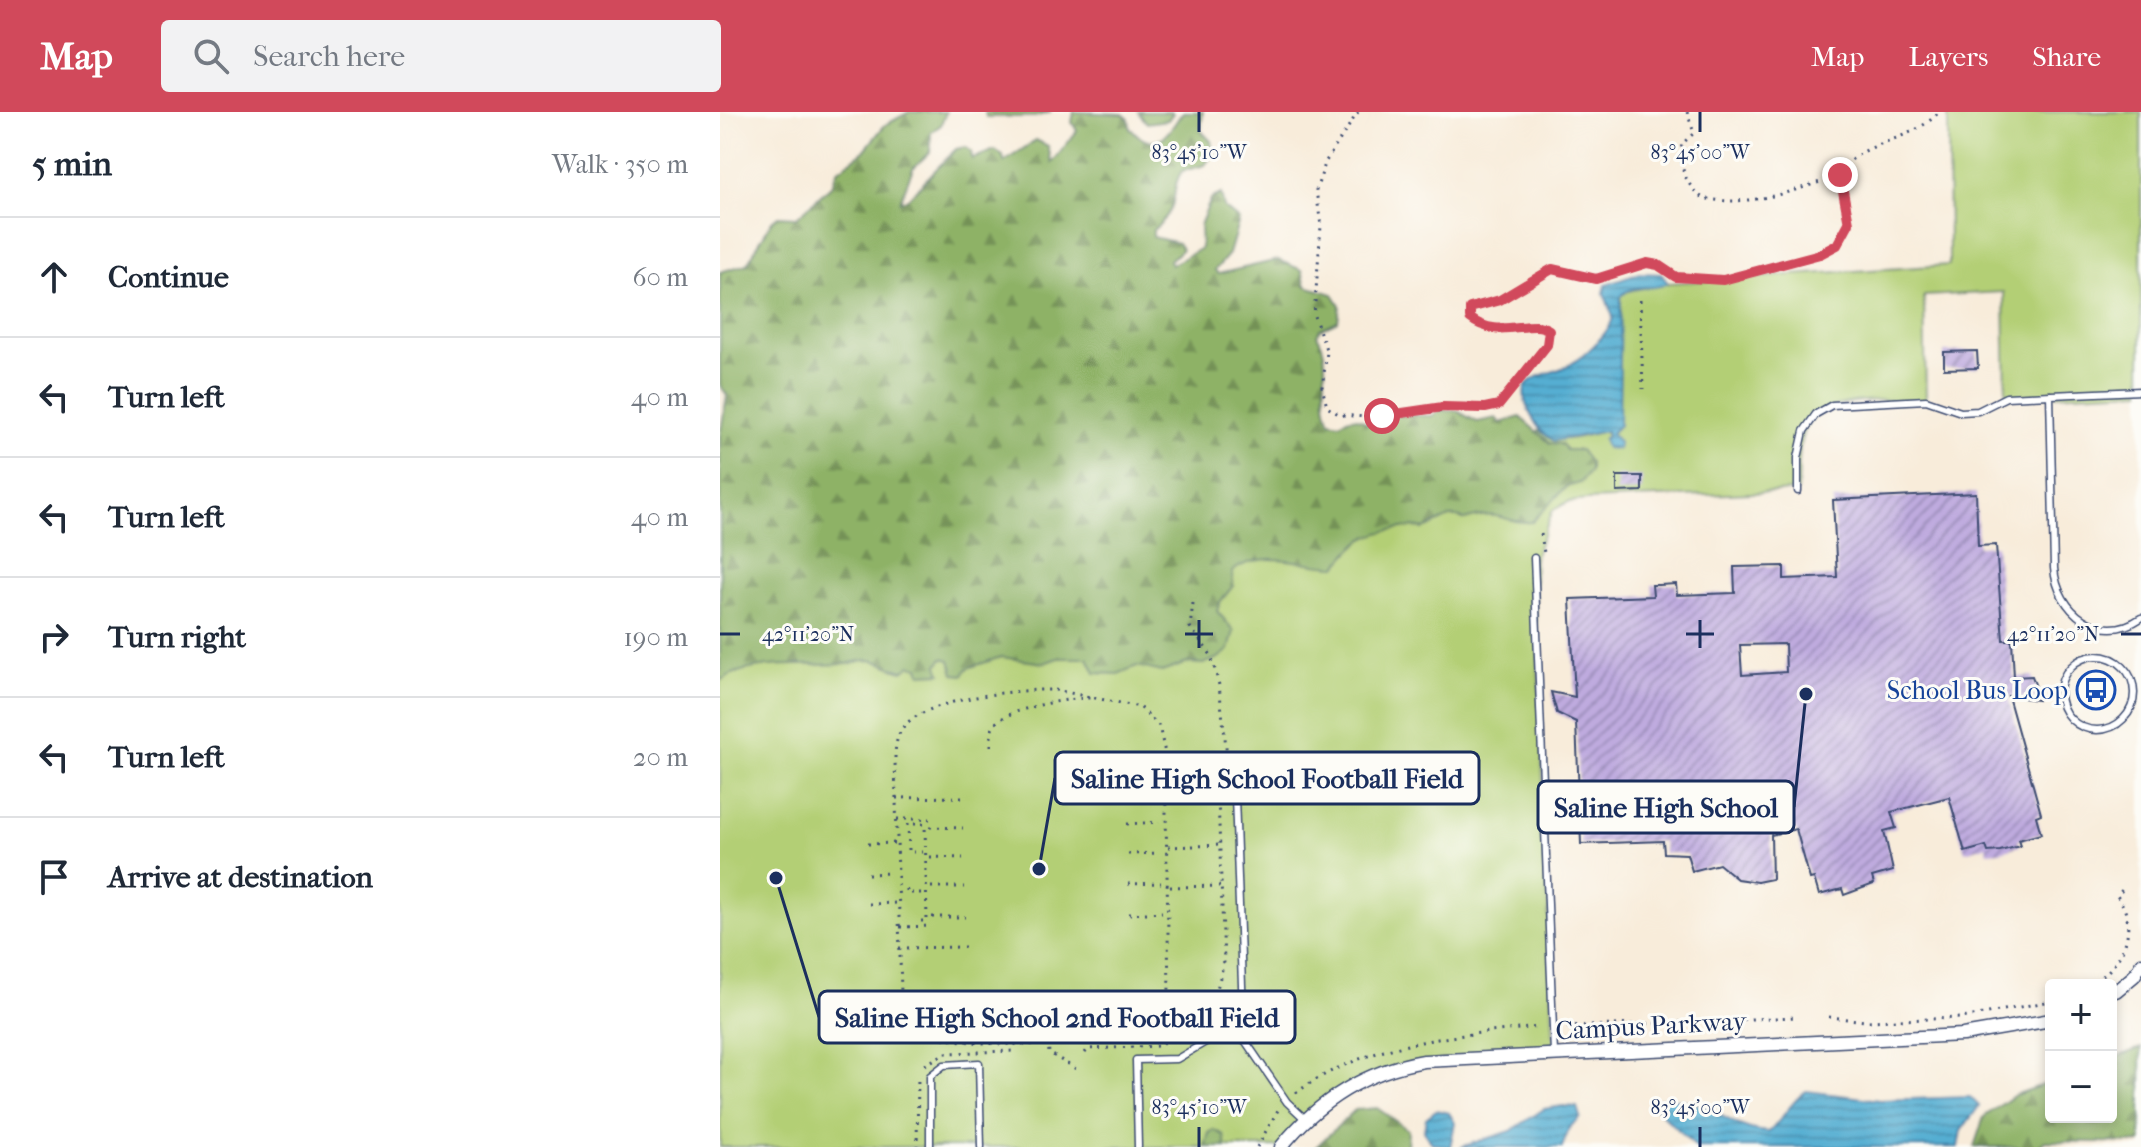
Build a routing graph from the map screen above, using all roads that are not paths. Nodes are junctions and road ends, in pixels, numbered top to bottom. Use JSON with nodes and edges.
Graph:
{"nodes":[{"id":1,"x":2141,"y":391,"type":"edge"},
{"id":2,"x":2050,"y":395,"type":"junction"},
{"id":3,"x":1798,"y":491,"type":"dead end"},
{"id":4,"x":1534,"y":558,"type":"dead end"},
{"id":5,"x":2141,"y":618,"type":"edge"},
{"id":6,"x":2131,"y":677,"type":"junction"},
{"id":7,"x":2141,"y":677,"type":"edge"},
{"id":8,"x":2137,"y":704,"type":"edge"},
{"id":9,"x":1255,"y":776,"type":"dead end"},
{"id":10,"x":2141,"y":964,"type":"edge"},
{"id":11,"x":2141,"y":980,"type":"edge"},
{"id":12,"x":2117,"y":990,"type":"edge"},
{"id":13,"x":2117,"y":992,"type":"edge"},
{"id":14,"x":2045,"y":1021,"type":"edge"},
{"id":15,"x":1244,"y":1039,"type":"junction"},
{"id":16,"x":1554,"y":1053,"type":"junction"},
{"id":17,"x":1305,"y":1119,"type":"junction"},
{"id":18,"x":930,"y":1147,"type":"edge"},
{"id":19,"x":981,"y":1147,"type":"edge"},
{"id":20,"x":1138,"y":1147,"type":"edge"},
{"id":21,"x":1281,"y":1147,"type":"edge"}],
"edges":[{"from":1,"to":2,"type":"lane"},
{"from":2,"to":3,"type":"lane"},
{"from":2,"to":5,"type":"lane"},
{"from":4,"to":16,"type":"lane"},
{"from":6,"to":7,"type":"lane"},
{"from":6,"to":8,"type":"lane"},
{"from":6,"to":8,"type":"lane"},
{"from":9,"to":15,"type":"lane"},
{"from":10,"to":12,"type":"street"},
{"from":11,"to":13,"type":"street"},
{"from":14,"to":16,"type":"street","name":"Campus Parkway"},
{"from":15,"to":17,"type":"lane"},
{"from":15,"to":20,"type":"lane"},
{"from":16,"to":17,"type":"street","name":"Campus Parkway"},
{"from":17,"to":21,"type":"street","name":"Campus Parkway"},
{"from":18,"to":19,"type":"lane"}]}
